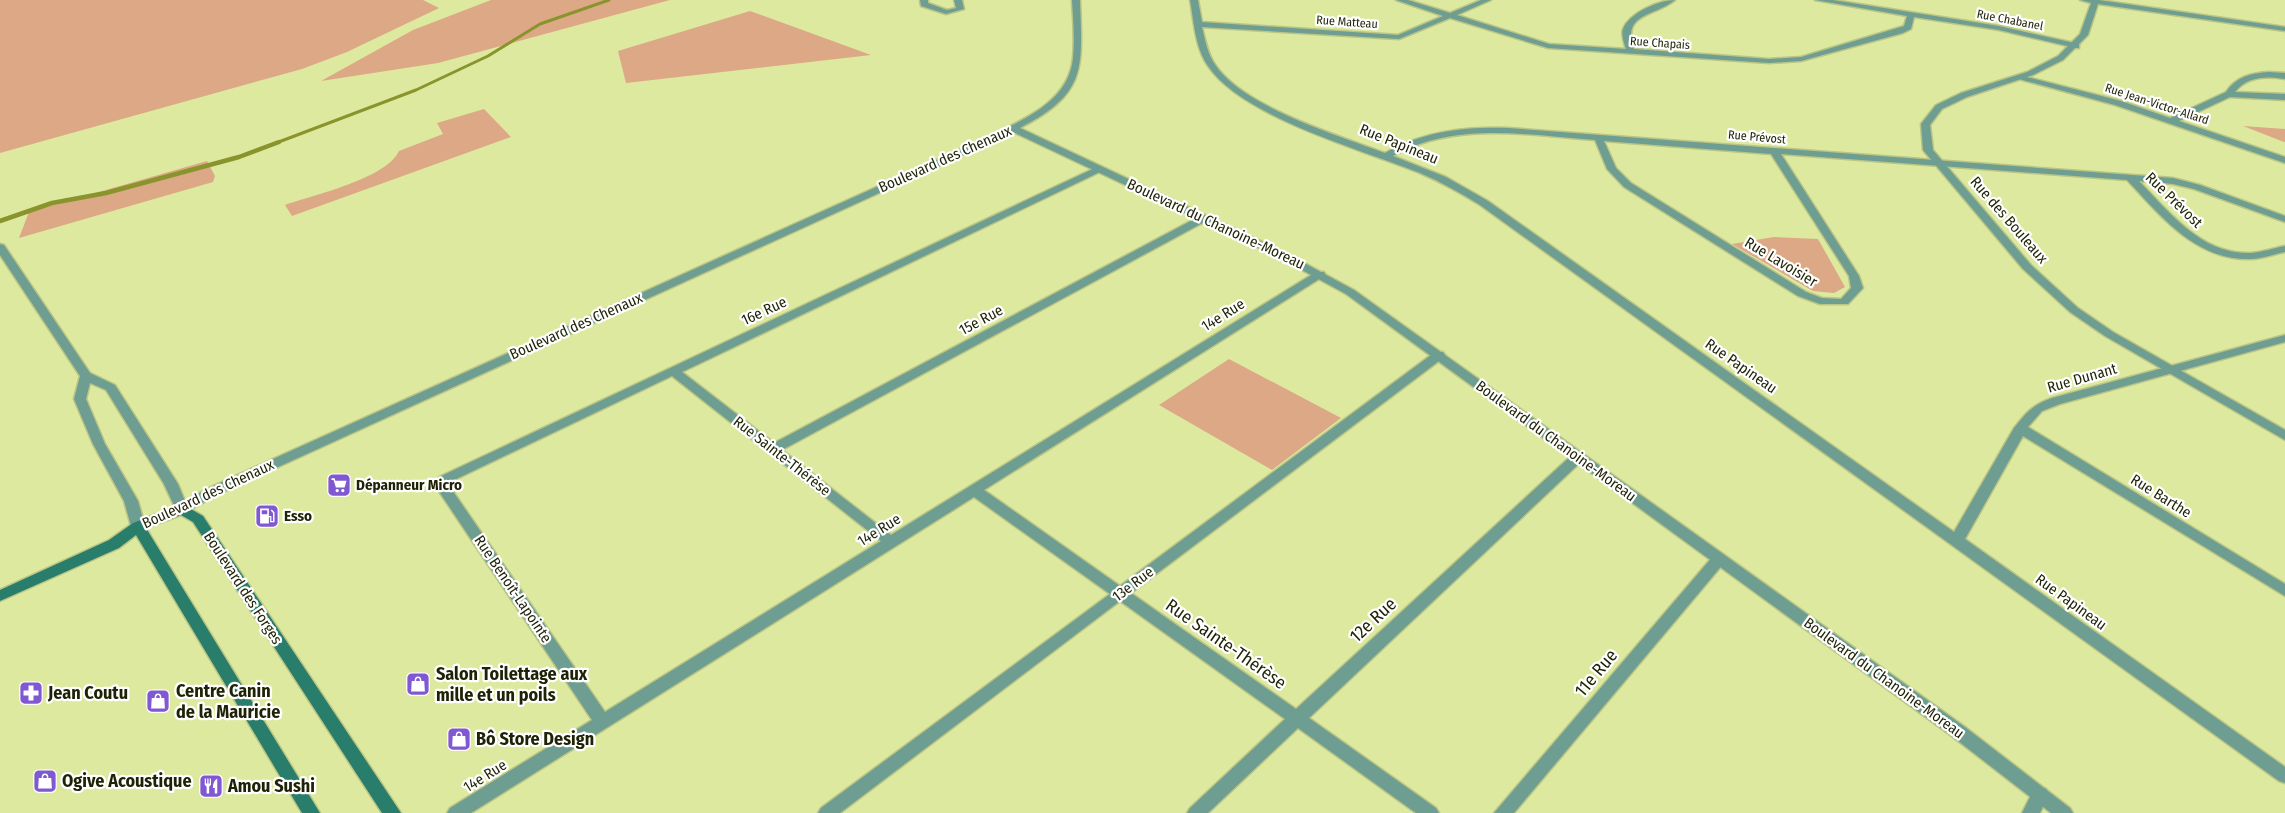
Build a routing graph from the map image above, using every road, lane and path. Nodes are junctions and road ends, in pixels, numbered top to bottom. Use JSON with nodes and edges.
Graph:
{"nodes":[{"id":1,"x":924,"y":0,"type":"edge"},
{"id":2,"x":958,"y":0,"type":"edge"},
{"id":3,"x":1076,"y":0,"type":"edge"},
{"id":4,"x":1194,"y":0,"type":"edge"},
{"id":5,"x":1400,"y":0,"type":"edge"},
{"id":6,"x":1487,"y":0,"type":"edge"},
{"id":7,"x":1672,"y":0,"type":"edge"},
{"id":8,"x":1819,"y":0,"type":"edge"},
{"id":9,"x":2084,"y":0,"type":"edge"},
{"id":10,"x":2095,"y":1,"type":"edge"},
{"id":11,"x":1911,"y":14,"type":"junction"},
{"id":12,"x":1451,"y":16,"type":"junction"},
{"id":13,"x":1198,"y":24,"type":"junction"},
{"id":14,"x":2285,"y":29,"type":"edge"},
{"id":15,"x":2076,"y":46,"type":"junction"},
{"id":16,"x":1631,"y":52,"type":"junction"},
{"id":17,"x":2285,"y":76,"type":"edge"},
{"id":18,"x":2019,"y":78,"type":"junction"},
{"id":19,"x":2229,"y":94,"type":"junction"},
{"id":20,"x":2285,"y":97,"type":"edge"},
{"id":21,"x":2171,"y":121,"type":"junction"},
{"id":22,"x":1012,"y":128,"type":"junction"},
{"id":23,"x":1599,"y":138,"type":"junction"},
{"id":24,"x":1774,"y":151,"type":"junction"},
{"id":25,"x":1386,"y":156,"type":"junction"},
{"id":26,"x":2285,"y":160,"type":"edge"},
{"id":27,"x":1938,"y":163,"type":"junction"},
{"id":28,"x":1099,"y":169,"type":"junction"},
{"id":29,"x":2130,"y":178,"type":"junction"},
{"id":30,"x":1204,"y":218,"type":"junction"},
{"id":31,"x":2285,"y":219,"type":"edge"},
{"id":32,"x":0,"y":247,"type":"edge"},
{"id":33,"x":2285,"y":248,"type":"edge"},
{"id":34,"x":1320,"y":274,"type":"junction"},
{"id":35,"x":2285,"y":338,"type":"edge"},
{"id":36,"x":1439,"y":355,"type":"junction"},
{"id":37,"x":2172,"y":370,"type":"junction"},
{"id":38,"x":673,"y":371,"type":"junction"},
{"id":39,"x":86,"y":376,"type":"junction"},
{"id":40,"x":2020,"y":428,"type":"junction"},
{"id":41,"x":2285,"y":436,"type":"edge"},
{"id":42,"x":773,"y":449,"type":"junction"},
{"id":43,"x":1578,"y":457,"type":"junction"},
{"id":44,"x":444,"y":482,"type":"joint"},
{"id":45,"x":974,"y":490,"type":"junction"},
{"id":46,"x":182,"y":509,"type":"junction"},
{"id":47,"x":138,"y":526,"type":"junction"},
{"id":48,"x":1957,"y":540,"type":"junction"},
{"id":49,"x":890,"y":542,"type":"junction"},
{"id":50,"x":1719,"y":559,"type":"junction"},
{"id":51,"x":2285,"y":592,"type":"edge"},
{"id":52,"x":1121,"y":594,"type":"junction"},
{"id":53,"x":0,"y":596,"type":"edge"},
{"id":54,"x":1297,"y":718,"type":"junction"},
{"id":55,"x":602,"y":721,"type":"junction"},
{"id":56,"x":2285,"y":776,"type":"edge"},
{"id":57,"x":2040,"y":794,"type":"junction"},
{"id":58,"x":311,"y":813,"type":"edge"},
{"id":59,"x":392,"y":813,"type":"edge"},
{"id":60,"x":456,"y":813,"type":"edge"},
{"id":61,"x":827,"y":813,"type":"edge"},
{"id":62,"x":1196,"y":813,"type":"edge"},
{"id":63,"x":1430,"y":813,"type":"edge"},
{"id":64,"x":1503,"y":813,"type":"edge"},
{"id":65,"x":2031,"y":813,"type":"edge"},
{"id":66,"x":2064,"y":813,"type":"edge"}],
"edges":[{"from":1,"to":2,"type":"street"},
{"from":3,"to":22,"type":"street","name":"Boulevard des Chenaux"},
{"from":4,"to":13,"type":"street","name":"Rue Papineau"},
{"from":5,"to":12,"type":"street","name":"Rue Chapais"},
{"from":6,"to":12,"type":"street","name":"Rue Matteau"},
{"from":7,"to":16,"type":"street"},
{"from":8,"to":11,"type":"street","name":"Rue Chabanel"},
{"from":9,"to":10,"type":"street"},
{"from":10,"to":14,"type":"street"},
{"from":10,"to":15,"type":"street","name":"Rue des Bouleaux"},
{"from":11,"to":15,"type":"street","name":"Rue Chabanel"},
{"from":11,"to":16,"type":"street","name":"Rue Chapais"},
{"from":12,"to":13,"type":"street","name":"Rue Matteau"},
{"from":12,"to":16,"type":"street","name":"Rue Chapais"},
{"from":13,"to":25,"type":"street","name":"Rue Papineau"},
{"from":15,"to":18,"type":"street","name":"Rue des Bouleaux"},
{"from":17,"to":19,"type":"street"},
{"from":18,"to":21,"type":"street","name":"Rue Jean-Victor-Allard"},
{"from":18,"to":27,"type":"street","name":"Rue des Bouleaux"},
{"from":19,"to":20,"type":"street"},
{"from":19,"to":21,"type":"street"},
{"from":21,"to":26,"type":"street","name":"Rue Jean-Victor-Allard"},
{"from":22,"to":28,"type":"street","name":"Boulevard du Chanoine-Moreau"},
{"from":22,"to":46,"type":"street","name":"Boulevard des Chenaux"},
{"from":23,"to":24,"type":"street","name":"Rue Prévost"},
{"from":23,"to":24,"type":"street","name":"Rue Lavoisier"},
{"from":23,"to":25,"type":"street","name":"Rue Prévost"},
{"from":24,"to":27,"type":"street","name":"Rue Prévost"},
{"from":25,"to":48,"type":"street","name":"Rue Papineau"},
{"from":27,"to":29,"type":"street","name":"Rue Prévost"},
{"from":27,"to":37,"type":"street","name":"Rue des Bouleaux"},
{"from":28,"to":30,"type":"street","name":"Boulevard du Chanoine-Moreau"},
{"from":28,"to":38,"type":"street","name":"16e Rue"},
{"from":29,"to":31,"type":"street","name":"Rue Prévost"},
{"from":29,"to":33,"type":"street","name":"Rue Prévost"},
{"from":30,"to":34,"type":"street","name":"Boulevard du Chanoine-Moreau"},
{"from":30,"to":42,"type":"street","name":"15e Rue"},
{"from":32,"to":39,"type":"street","name":"Boulevard des Forges"},
{"from":34,"to":36,"type":"street","name":"Boulevard du Chanoine-Moreau"},
{"from":34,"to":45,"type":"street","name":"14e Rue"},
{"from":35,"to":37,"type":"street","name":"Rue Dunant"},
{"from":36,"to":43,"type":"street","name":"Boulevard du Chanoine-Moreau"},
{"from":36,"to":52,"type":"street","name":"13e Rue"},
{"from":37,"to":40,"type":"street","name":"Rue Dunant"},
{"from":37,"to":41,"type":"street","name":"Rue des Bouleaux"},
{"from":38,"to":42,"type":"street","name":"Rue Sainte-Thérèse"},
{"from":38,"to":44,"type":"street","name":"16e Rue"},
{"from":39,"to":46,"type":"street","name":"Boulevard des Forges"},
{"from":39,"to":47,"type":"street"},
{"from":40,"to":48,"type":"street","name":"Rue Dunant"},
{"from":40,"to":51,"type":"street","name":"Rue Barthe"},
{"from":42,"to":49,"type":"street","name":"Rue Sainte-Thérèse"},
{"from":43,"to":50,"type":"street","name":"Boulevard du Chanoine-Moreau"},
{"from":43,"to":54,"type":"street","name":"12e Rue"},
{"from":44,"to":55,"type":"street","name":"Rue Benoît-Lapointe"},
{"from":45,"to":49,"type":"street","name":"14e Rue"},
{"from":45,"to":52,"type":"street","name":"Rue Sainte-Thérèse"},
{"from":46,"to":47,"type":"main road","name":"Boulevard des Chenaux"},
{"from":46,"to":59,"type":"main road","name":"Boulevard des Forges"},
{"from":47,"to":53,"type":"main road","name":"Boulevard des Chenaux"},
{"from":47,"to":58,"type":"main road"},
{"from":48,"to":56,"type":"street","name":"Rue Papineau"},
{"from":49,"to":55,"type":"street","name":"14e Rue"},
{"from":50,"to":57,"type":"street","name":"Boulevard du Chanoine-Moreau"},
{"from":50,"to":64,"type":"street","name":"11e Rue"},
{"from":52,"to":54,"type":"street","name":"Rue Sainte-Thérèse"},
{"from":52,"to":61,"type":"street","name":"13e Rue"},
{"from":54,"to":62,"type":"street","name":"12e Rue"},
{"from":54,"to":63,"type":"street","name":"Rue Sainte-Thérèse"},
{"from":55,"to":60,"type":"street","name":"14e Rue"},
{"from":57,"to":65,"type":"street"},
{"from":57,"to":66,"type":"street","name":"Boulevard du Chanoine-Moreau"}]}
